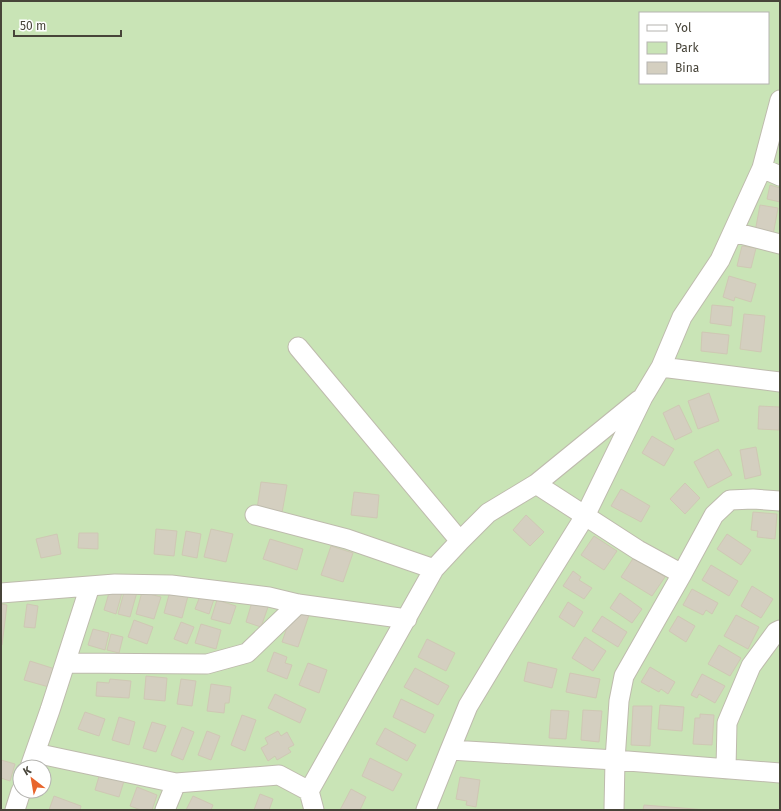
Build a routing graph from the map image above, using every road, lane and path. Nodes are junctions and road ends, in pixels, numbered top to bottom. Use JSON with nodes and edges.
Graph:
{"nodes":[{"id":1,"x":780,"y":100,"type":"edge"},
{"id":2,"x":762,"y":168,"type":"junction"},
{"id":3,"x":780,"y":176,"type":"edge"},
{"id":4,"x":733,"y":232,"type":"junction"},
{"id":5,"x":780,"y":244,"type":"edge"},
{"id":6,"x":298,"y":347,"type":"dead end"},
{"id":7,"x":661,"y":367,"type":"junction"},
{"id":8,"x":780,"y":382,"type":"edge"},
{"id":9,"x":643,"y":397,"type":"junction"},
{"id":10,"x":536,"y":484,"type":"junction"},
{"id":11,"x":780,"y":501,"type":"edge"},
{"id":12,"x":254,"y":515,"type":"dead end"},
{"id":13,"x":586,"y":516,"type":"junction"},
{"id":14,"x":460,"y":541,"type":"junction"},
{"id":15,"x":434,"y":569,"type":"junction"},
{"id":16,"x":682,"y":574,"type":"junction"},
{"id":17,"x":90,"y":586,"type":"junction"},
{"id":18,"x":1,"y":593,"type":"edge"},
{"id":19,"x":298,"y":604,"type":"junction"},
{"id":20,"x":407,"y":619,"type":"junction"},
{"id":21,"x":780,"y":630,"type":"edge"},
{"id":22,"x":66,"y":663,"type":"junction"},
{"id":23,"x":450,"y":750,"type":"junction"},
{"id":24,"x":33,"y":759,"type":"edge"},
{"id":25,"x":615,"y":760,"type":"junction"},
{"id":26,"x":52,"y":763,"type":"edge"},
{"id":27,"x":726,"y":769,"type":"junction"},
{"id":28,"x":780,"y":773,"type":"edge"},
{"id":29,"x":176,"y":783,"type":"junction"},
{"id":30,"x":310,"y":791,"type":"junction"},
{"id":31,"x":19,"y":799,"type":"edge"},
{"id":32,"x":15,"y":810,"type":"edge"},
{"id":33,"x":165,"y":810,"type":"edge"},
{"id":34,"x":314,"y":810,"type":"edge"},
{"id":35,"x":426,"y":810,"type":"edge"},
{"id":36,"x":614,"y":810,"type":"edge"}],
"edges":[{"from":1,"to":2,"type":"street"},
{"from":2,"to":3,"type":"street"},
{"from":2,"to":4,"type":"street"},
{"from":4,"to":5,"type":"street"},
{"from":4,"to":7,"type":"street"},
{"from":6,"to":14,"type":"street"},
{"from":7,"to":8,"type":"street"},
{"from":7,"to":9,"type":"street"},
{"from":9,"to":10,"type":"street"},
{"from":9,"to":13,"type":"street"},
{"from":10,"to":13,"type":"street"},
{"from":10,"to":14,"type":"street"},
{"from":11,"to":16,"type":"street"},
{"from":12,"to":15,"type":"street"},
{"from":13,"to":16,"type":"street"},
{"from":13,"to":23,"type":"street"},
{"from":14,"to":15,"type":"street"},
{"from":15,"to":20,"type":"street"},
{"from":16,"to":25,"type":"street"},
{"from":17,"to":18,"type":"street"},
{"from":17,"to":19,"type":"street"},
{"from":17,"to":22,"type":"street"},
{"from":19,"to":20,"type":"street"},
{"from":19,"to":22,"type":"street"},
{"from":20,"to":30,"type":"street"},
{"from":21,"to":27,"type":"street"},
{"from":22,"to":24,"type":"street"},
{"from":23,"to":25,"type":"street"},
{"from":23,"to":35,"type":"street"},
{"from":25,"to":27,"type":"street"},
{"from":25,"to":36,"type":"street"},
{"from":26,"to":29,"type":"street"},
{"from":27,"to":28,"type":"street"},
{"from":29,"to":30,"type":"street"},
{"from":29,"to":33,"type":"street"},
{"from":30,"to":34,"type":"street"},
{"from":31,"to":32,"type":"street"}]}
